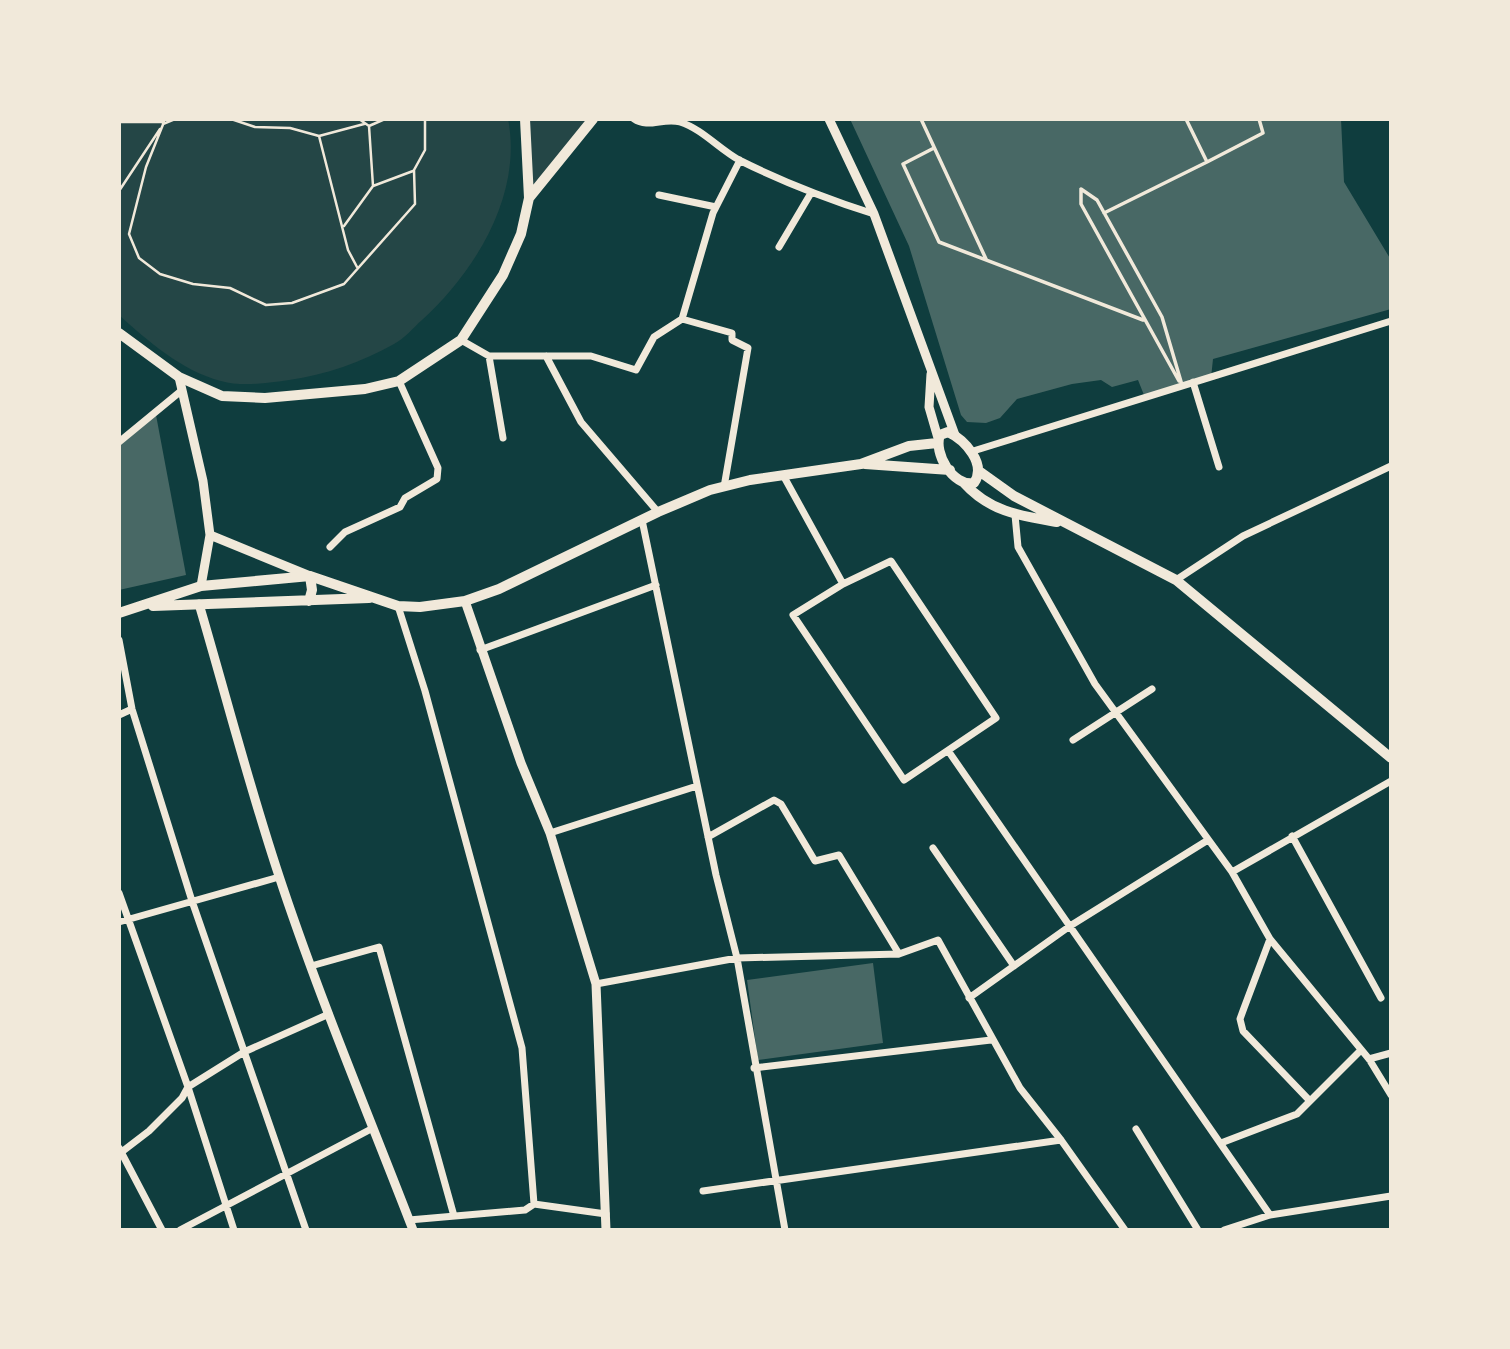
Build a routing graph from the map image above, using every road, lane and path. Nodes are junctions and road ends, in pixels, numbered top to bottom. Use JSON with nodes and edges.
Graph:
{"nodes":[{"id":1,"x":174,"y":119,"type":"edge"},
{"id":2,"x":231,"y":119,"type":"edge"},
{"id":3,"x":359,"y":119,"type":"edge"},
{"id":4,"x":367,"y":119,"type":"edge"},
{"id":5,"x":385,"y":119,"type":"edge"},
{"id":6,"x":425,"y":119,"type":"edge"},
{"id":7,"x":525,"y":119,"type":"edge"},
{"id":8,"x":593,"y":119,"type":"edge"},
{"id":9,"x":634,"y":119,"type":"edge"},
{"id":10,"x":921,"y":119,"type":"edge"},
{"id":11,"x":1186,"y":119,"type":"edge"},
{"id":12,"x":1259,"y":119,"type":"edge"},
{"id":13,"x":119,"y":122,"type":"edge"},
{"id":14,"x":164,"y":122,"type":"junction"},
{"id":15,"x":832,"y":122,"type":"edge"},
{"id":16,"x":125,"y":124,"type":"junction"},
{"id":17,"x":364,"y":124,"type":"junction"},
{"id":18,"x":369,"y":126,"type":"junction"},
{"id":19,"x":119,"y":129,"type":"edge"},
{"id":20,"x":319,"y":136,"type":"junction"},
{"id":21,"x":934,"y":148,"type":"junction"},
{"id":22,"x":740,"y":160,"type":"junction"},
{"id":23,"x":1208,"y":162,"type":"junction"},
{"id":24,"x":414,"y":170,"type":"junction"},
{"id":25,"x":373,"y":186,"type":"junction"},
{"id":26,"x":119,"y":191,"type":"edge"},
{"id":27,"x":811,"y":194,"type":"junction"},
{"id":28,"x":659,"y":195,"type":"dead end"},
{"id":29,"x":529,"y":198,"type":"junction"},
{"id":30,"x":716,"y":207,"type":"junction"},
{"id":31,"x":1104,"y":214,"type":"junction"},
{"id":32,"x":874,"y":215,"type":"junction"},
{"id":33,"x":344,"y":226,"type":"junction"},
{"id":34,"x":779,"y":247,"type":"dead end"},
{"id":35,"x":986,"y":259,"type":"junction"},
{"id":36,"x":357,"y":268,"type":"junction"},
{"id":37,"x":682,"y":319,"type":"junction"},
{"id":38,"x":1143,"y":320,"type":"junction"},
{"id":39,"x":1391,"y":321,"type":"edge"},
{"id":40,"x":119,"y":333,"type":"edge"},
{"id":41,"x":461,"y":340,"type":"junction"},
{"id":42,"x":489,"y":356,"type":"junction"},
{"id":43,"x":546,"y":356,"type":"junction"},
{"id":44,"x":931,"y":372,"type":"junction"},
{"id":45,"x":178,"y":376,"type":"junction"},
{"id":46,"x":399,"y":381,"type":"junction"},
{"id":47,"x":1193,"y":382,"type":"junction"},
{"id":48,"x":1182,"y":386,"type":"junction"},
{"id":49,"x":181,"y":390,"type":"junction"},
{"id":50,"x":955,"y":435,"type":"junction"},
{"id":51,"x":503,"y":438,"type":"dead end"},
{"id":52,"x":938,"y":440,"type":"junction"},
{"id":53,"x":119,"y":442,"type":"edge"},
{"id":54,"x":970,"y":452,"type":"junction"},
{"id":55,"x":861,"y":464,"type":"junction"},
{"id":56,"x":1391,"y":466,"type":"edge"},
{"id":57,"x":1219,"y":467,"type":"dead end"},
{"id":58,"x":950,"y":470,"type":"junction"},
{"id":59,"x":979,"y":471,"type":"junction"},
{"id":60,"x":783,"y":475,"type":"junction"},
{"id":61,"x":964,"y":483,"type":"junction"},
{"id":62,"x":724,"y":487,"type":"junction"},
{"id":63,"x":657,"y":512,"type":"junction"},
{"id":64,"x":1015,"y":515,"type":"junction"},
{"id":65,"x":642,"y":520,"type":"junction"},
{"id":66,"x":1068,"y":524,"type":"junction"},
{"id":67,"x":210,"y":535,"type":"junction"},
{"id":68,"x":330,"y":547,"type":"dead end"},
{"id":69,"x":310,"y":576,"type":"junction"},
{"id":70,"x":1176,"y":580,"type":"junction"},
{"id":71,"x":843,"y":584,"type":"junction"},
{"id":72,"x":656,"y":585,"type":"junction"},
{"id":73,"x":201,"y":586,"type":"junction"},
{"id":74,"x":373,"y":597,"type":"junction"},
{"id":75,"x":309,"y":601,"type":"junction"},
{"id":76,"x":465,"y":601,"type":"junction"},
{"id":77,"x":200,"y":604,"type":"junction"},
{"id":78,"x":143,"y":607,"type":"junction"},
{"id":79,"x":398,"y":607,"type":"junction"},
{"id":80,"x":119,"y":613,"type":"edge"},
{"id":81,"x":119,"y":640,"type":"edge"},
{"id":82,"x":480,"y":650,"type":"junction"},
{"id":83,"x":1152,"y":689,"type":"dead end"},
{"id":84,"x":132,"y":709,"type":"junction"},
{"id":85,"x":1116,"y":712,"type":"junction"},
{"id":86,"x":119,"y":715,"type":"edge"},
{"id":87,"x":1073,"y":740,"type":"dead end"},
{"id":88,"x":949,"y":752,"type":"junction"},
{"id":89,"x":1391,"y":758,"type":"edge"},
{"id":90,"x":1391,"y":781,"type":"edge"},
{"id":91,"x":697,"y":786,"type":"junction"},
{"id":92,"x":550,"y":833,"type":"junction"},
{"id":93,"x":1292,"y":836,"type":"junction"},
{"id":94,"x":708,"y":838,"type":"junction"},
{"id":95,"x":1208,"y":839,"type":"junction"},
{"id":96,"x":933,"y":848,"type":"dead end"},
{"id":97,"x":1232,"y":872,"type":"junction"},
{"id":98,"x":279,"y":877,"type":"junction"},
{"id":99,"x":119,"y":893,"type":"edge"},
{"id":100,"x":192,"y":901,"type":"junction"},
{"id":101,"x":128,"y":919,"type":"junction"},
{"id":102,"x":119,"y":922,"type":"edge"},
{"id":103,"x":1070,"y":926,"type":"junction"},
{"id":104,"x":1270,"y":939,"type":"junction"},
{"id":105,"x":899,"y":954,"type":"junction"},
{"id":106,"x":737,"y":958,"type":"junction"},
{"id":107,"x":311,"y":966,"type":"junction"},
{"id":108,"x":1014,"y":966,"type":"junction"},
{"id":109,"x":596,"y":984,"type":"junction"},
{"id":110,"x":969,"y":998,"type":"junction"},
{"id":111,"x":1381,"y":998,"type":"dead end"},
{"id":112,"x":328,"y":1014,"type":"junction"},
{"id":113,"x":991,"y":1040,"type":"junction"},
{"id":114,"x":1360,"y":1051,"type":"junction"},
{"id":115,"x":244,"y":1052,"type":"junction"},
{"id":116,"x":1391,"y":1053,"type":"edge"},
{"id":117,"x":1369,"y":1059,"type":"junction"},
{"id":118,"x":754,"y":1068,"type":"junction"},
{"id":119,"x":188,"y":1087,"type":"junction"},
{"id":120,"x":1391,"y":1095,"type":"edge"},
{"id":121,"x":1310,"y":1101,"type":"junction"},
{"id":122,"x":373,"y":1128,"type":"junction"},
{"id":123,"x":1136,"y":1129,"type":"dead end"},
{"id":124,"x":1061,"y":1140,"type":"junction"},
{"id":125,"x":1221,"y":1143,"type":"junction"},
{"id":126,"x":120,"y":1152,"type":"edge"},
{"id":127,"x":285,"y":1174,"type":"junction"},
{"id":128,"x":778,"y":1181,"type":"junction"},
{"id":129,"x":703,"y":1191,"type":"dead end"},
{"id":130,"x":1391,"y":1196,"type":"edge"},
{"id":131,"x":534,"y":1204,"type":"junction"},
{"id":132,"x":226,"y":1205,"type":"junction"},
{"id":133,"x":606,"y":1214,"type":"junction"},
{"id":134,"x":1270,"y":1214,"type":"junction"},
{"id":135,"x":454,"y":1216,"type":"junction"},
{"id":136,"x":409,"y":1220,"type":"junction"},
{"id":137,"x":162,"y":1230,"type":"edge"},
{"id":138,"x":180,"y":1230,"type":"edge"},
{"id":139,"x":233,"y":1230,"type":"edge"},
{"id":140,"x":306,"y":1230,"type":"edge"},
{"id":141,"x":413,"y":1230,"type":"edge"},
{"id":142,"x":606,"y":1230,"type":"edge"},
{"id":143,"x":785,"y":1230,"type":"edge"},
{"id":144,"x":1125,"y":1230,"type":"edge"},
{"id":145,"x":1198,"y":1230,"type":"edge"},
{"id":146,"x":1224,"y":1230,"type":"edge"}],
"edges":[{"from":1,"to":14,"type":"path"},
{"from":2,"to":20,"type":"path"},
{"from":3,"to":17,"type":"path"},
{"from":4,"to":17,"type":"path"},
{"from":5,"to":18,"type":"path"},
{"from":6,"to":24,"type":"path"},
{"from":7,"to":29,"type":"main road"},
{"from":8,"to":29,"type":"main road"},
{"from":9,"to":22,"type":"street"},
{"from":10,"to":21,"type":"lane"},
{"from":11,"to":23,"type":"lane"},
{"from":12,"to":23,"type":"lane"},
{"from":13,"to":16,"type":"path"},
{"from":14,"to":16,"type":"path"},
{"from":14,"to":26,"type":"path"},
{"from":14,"to":36,"type":"path"},
{"from":15,"to":32,"type":"street"},
{"from":16,"to":19,"type":"path"},
{"from":17,"to":18,"type":"path"},
{"from":17,"to":20,"type":"path"},
{"from":18,"to":25,"type":"path"},
{"from":20,"to":33,"type":"path"},
{"from":21,"to":35,"type":"lane"},
{"from":21,"to":35,"type":"lane"},
{"from":22,"to":27,"type":"street"},
{"from":22,"to":30,"type":"street"},
{"from":23,"to":31,"type":"lane"},
{"from":24,"to":25,"type":"path"},
{"from":24,"to":36,"type":"path"},
{"from":25,"to":33,"type":"path"},
{"from":27,"to":32,"type":"street"},
{"from":27,"to":34,"type":"street"},
{"from":28,"to":30,"type":"street"},
{"from":29,"to":41,"type":"main road"},
{"from":30,"to":37,"type":"street"},
{"from":31,"to":38,"type":"lane"},
{"from":31,"to":48,"type":"lane"},
{"from":32,"to":44,"type":"street"},
{"from":33,"to":36,"type":"path"},
{"from":35,"to":38,"type":"lane"},
{"from":37,"to":43,"type":"street"},
{"from":37,"to":62,"type":"street"},
{"from":38,"to":48,"type":"lane"},
{"from":39,"to":47,"type":"street"},
{"from":40,"to":45,"type":"main road"},
{"from":41,"to":42,"type":"street"},
{"from":41,"to":46,"type":"main road"},
{"from":42,"to":43,"type":"street"},
{"from":42,"to":51,"type":"street"},
{"from":43,"to":63,"type":"street"},
{"from":44,"to":50,"type":"street"},
{"from":44,"to":52,"type":"street"},
{"from":45,"to":46,"type":"main road"},
{"from":45,"to":49,"type":"street"},
{"from":46,"to":68,"type":"street"},
{"from":47,"to":48,"type":"street"},
{"from":47,"to":57,"type":"street"},
{"from":48,"to":54,"type":"street"},
{"from":49,"to":53,"type":"street"},
{"from":49,"to":67,"type":"street"},
{"from":50,"to":52,"type":"main road"},
{"from":50,"to":54,"type":"main road"},
{"from":52,"to":55,"type":"main road"},
{"from":52,"to":58,"type":"main road"},
{"from":54,"to":59,"type":"main road"},
{"from":55,"to":58,"type":"main road"},
{"from":55,"to":60,"type":"main road"},
{"from":56,"to":70,"type":"street"},
{"from":58,"to":61,"type":"main road"},
{"from":59,"to":61,"type":"main road"},
{"from":59,"to":66,"type":"main road"},
{"from":60,"to":62,"type":"main road"},
{"from":60,"to":71,"type":"street"},
{"from":61,"to":64,"type":"main road"},
{"from":62,"to":63,"type":"main road"},
{"from":63,"to":65,"type":"main road"},
{"from":64,"to":66,"type":"main road"},
{"from":64,"to":85,"type":"street"},
{"from":65,"to":72,"type":"street"},
{"from":65,"to":76,"type":"main road"},
{"from":66,"to":70,"type":"main road"},
{"from":67,"to":69,"type":"street"},
{"from":67,"to":73,"type":"street"},
{"from":69,"to":73,"type":"main road"},
{"from":69,"to":74,"type":"main road"},
{"from":69,"to":75,"type":"main road"},
{"from":70,"to":89,"type":"main road"},
{"from":71,"to":88,"type":"street"},
{"from":71,"to":88,"type":"street"},
{"from":72,"to":82,"type":"street"},
{"from":72,"to":91,"type":"street"},
{"from":73,"to":78,"type":"main road"},
{"from":74,"to":75,"type":"main road"},
{"from":74,"to":79,"type":"main road"},
{"from":75,"to":77,"type":"main road"},
{"from":76,"to":79,"type":"main road"},
{"from":76,"to":82,"type":"street"},
{"from":77,"to":78,"type":"main road"},
{"from":77,"to":98,"type":"street"},
{"from":78,"to":80,"type":"main road"},
{"from":79,"to":131,"type":"street"},
{"from":81,"to":84,"type":"street"},
{"from":82,"to":92,"type":"street"},
{"from":83,"to":85,"type":"street"},
{"from":84,"to":86,"type":"street"},
{"from":84,"to":100,"type":"street"},
{"from":85,"to":87,"type":"street"},
{"from":85,"to":95,"type":"street"},
{"from":88,"to":103,"type":"street"},
{"from":90,"to":93,"type":"street"},
{"from":91,"to":92,"type":"street"},
{"from":91,"to":94,"type":"street"},
{"from":92,"to":109,"type":"street"},
{"from":93,"to":97,"type":"street"},
{"from":93,"to":111,"type":"street"},
{"from":94,"to":105,"type":"street"},
{"from":94,"to":106,"type":"street"},
{"from":95,"to":97,"type":"street"},
{"from":95,"to":103,"type":"street"},
{"from":96,"to":108,"type":"street"},
{"from":97,"to":104,"type":"street"},
{"from":98,"to":100,"type":"street"},
{"from":98,"to":107,"type":"street"},
{"from":99,"to":101,"type":"street"},
{"from":100,"to":101,"type":"street"},
{"from":100,"to":115,"type":"street"},
{"from":101,"to":102,"type":"street"},
{"from":101,"to":119,"type":"street"},
{"from":103,"to":108,"type":"street"},
{"from":103,"to":125,"type":"street"},
{"from":104,"to":114,"type":"street"},
{"from":104,"to":121,"type":"street"},
{"from":105,"to":106,"type":"street"},
{"from":105,"to":110,"type":"street"},
{"from":106,"to":109,"type":"street"},
{"from":106,"to":118,"type":"street"},
{"from":107,"to":112,"type":"street"},
{"from":107,"to":135,"type":"street"},
{"from":108,"to":110,"type":"street"},
{"from":109,"to":133,"type":"street"},
{"from":110,"to":113,"type":"street"},
{"from":112,"to":115,"type":"street"},
{"from":112,"to":122,"type":"street"},
{"from":113,"to":118,"type":"street"},
{"from":113,"to":124,"type":"street"},
{"from":114,"to":117,"type":"street"},
{"from":114,"to":121,"type":"street"},
{"from":115,"to":119,"type":"street"},
{"from":115,"to":127,"type":"street"},
{"from":116,"to":117,"type":"street"},
{"from":117,"to":120,"type":"street"},
{"from":118,"to":128,"type":"street"},
{"from":119,"to":126,"type":"street"},
{"from":119,"to":132,"type":"street"},
{"from":121,"to":125,"type":"street"},
{"from":122,"to":127,"type":"street"},
{"from":122,"to":136,"type":"street"},
{"from":123,"to":145,"type":"street"},
{"from":124,"to":128,"type":"street"},
{"from":124,"to":144,"type":"street"},
{"from":125,"to":134,"type":"street"},
{"from":126,"to":137,"type":"street"},
{"from":127,"to":132,"type":"street"},
{"from":127,"to":140,"type":"street"},
{"from":128,"to":129,"type":"street"},
{"from":128,"to":143,"type":"street"},
{"from":130,"to":134,"type":"street"},
{"from":131,"to":133,"type":"street"},
{"from":131,"to":135,"type":"street"},
{"from":132,"to":138,"type":"street"},
{"from":132,"to":139,"type":"street"},
{"from":133,"to":142,"type":"street"},
{"from":134,"to":146,"type":"street"},
{"from":135,"to":136,"type":"street"},
{"from":136,"to":141,"type":"street"}]}
